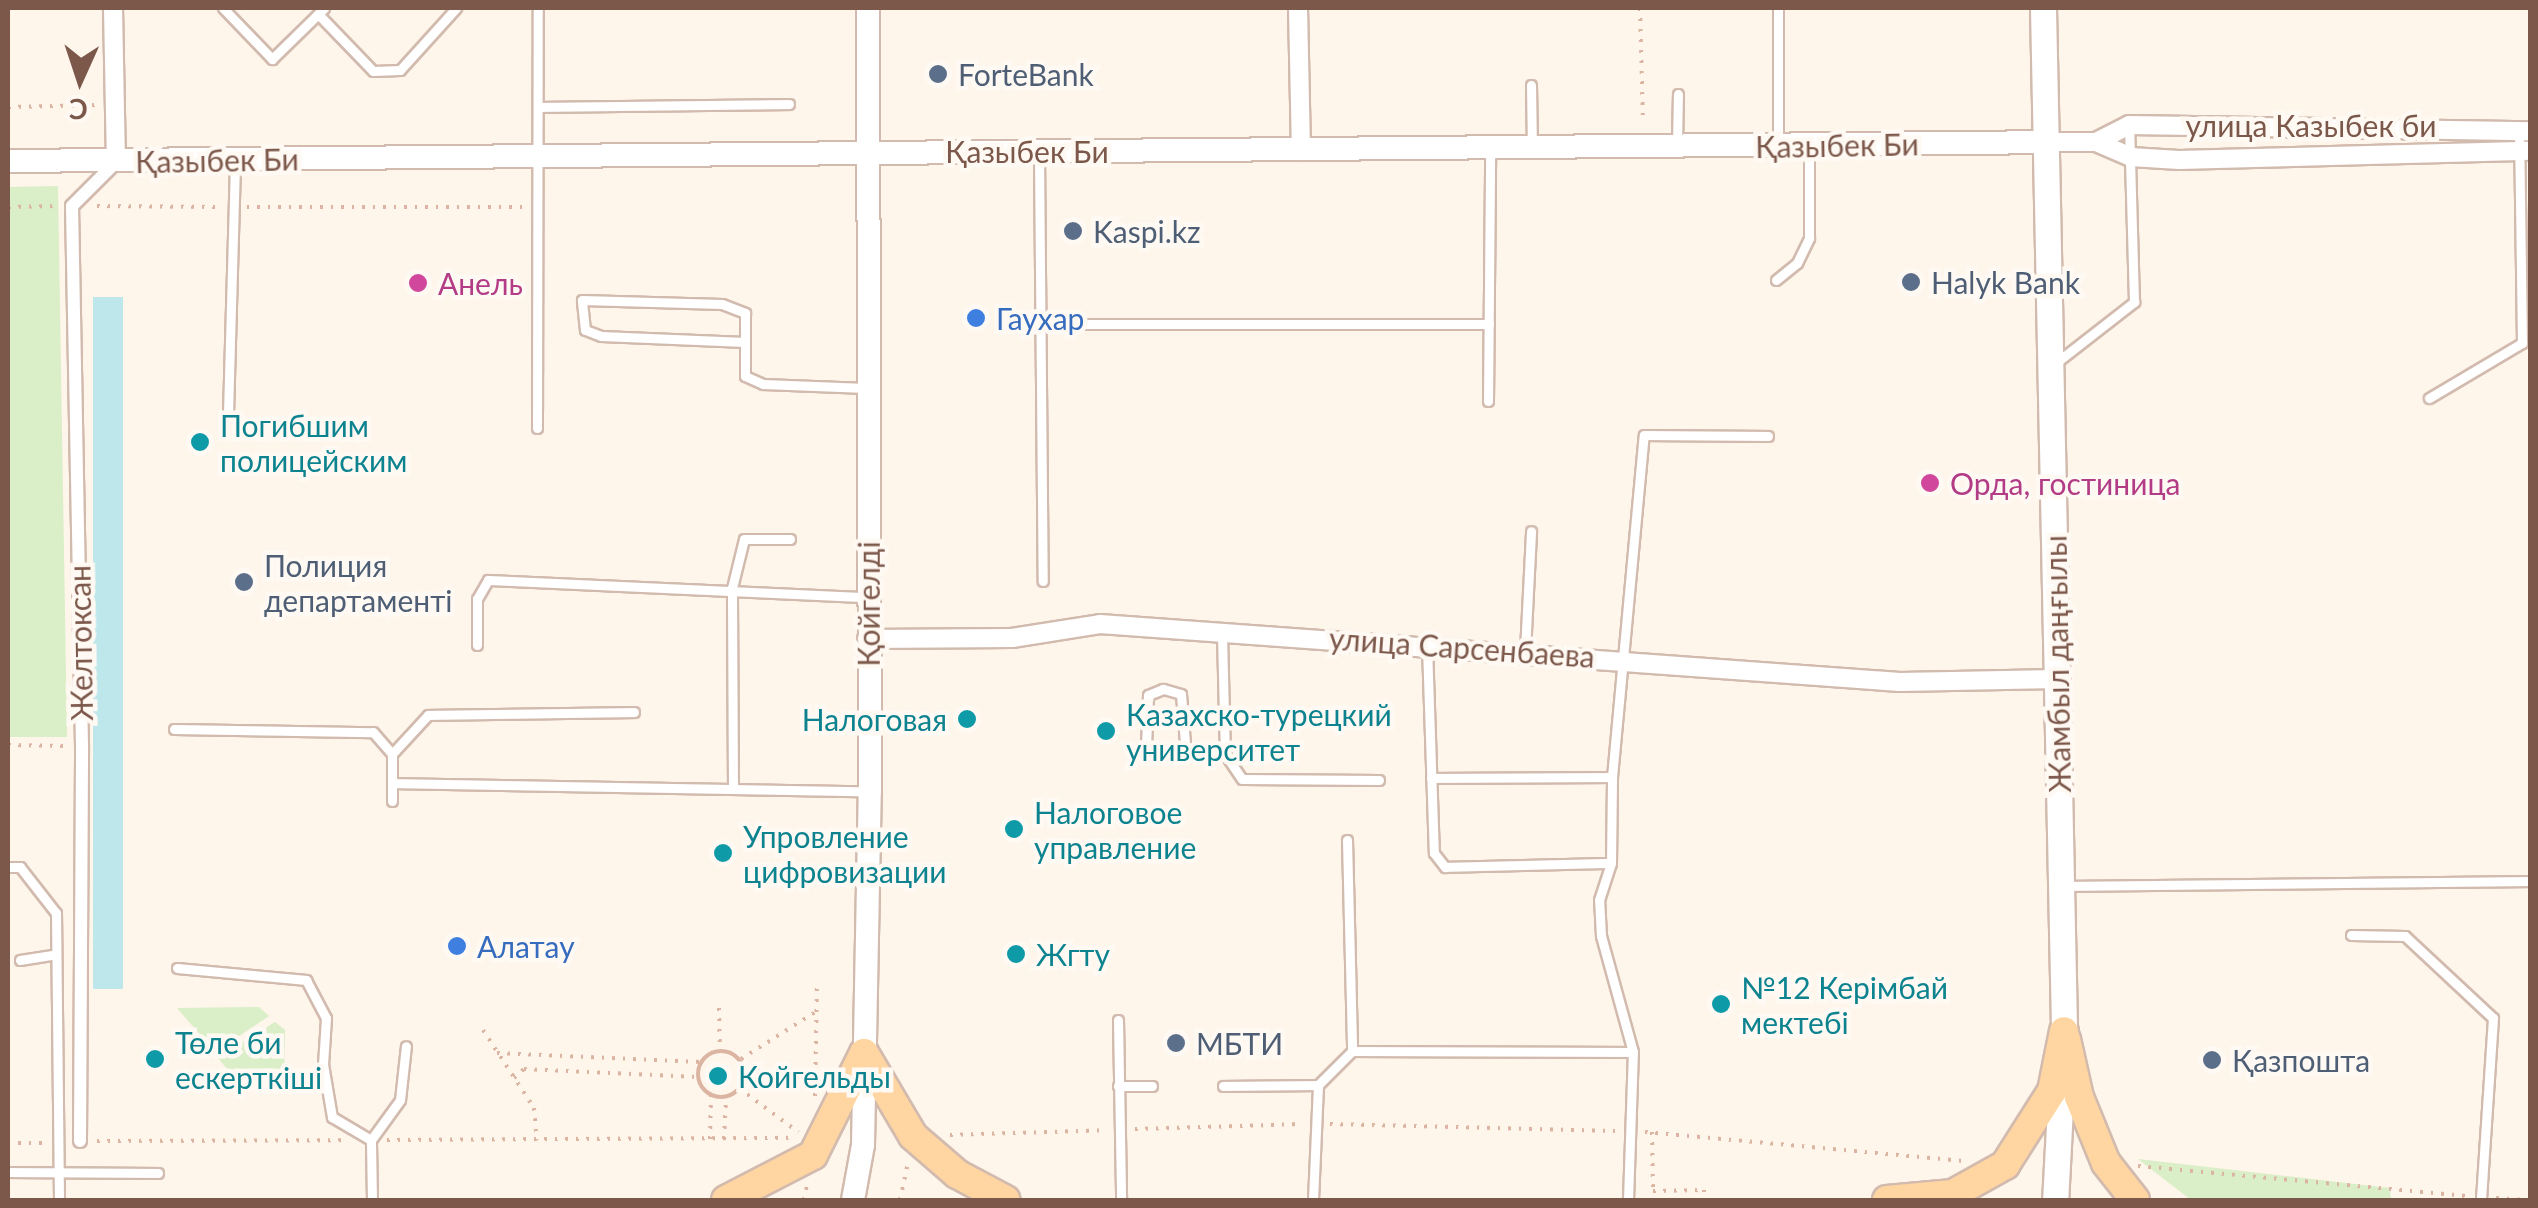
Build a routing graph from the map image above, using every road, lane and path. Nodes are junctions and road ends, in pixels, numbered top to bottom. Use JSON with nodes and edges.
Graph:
{"nodes":[{"id":1,"x":113,"y":8,"type":"edge"},
{"id":2,"x":224,"y":8,"type":"edge"},
{"id":3,"x":456,"y":8,"type":"edge"},
{"id":4,"x":538,"y":8,"type":"edge"},
{"id":5,"x":868,"y":8,"type":"edge"},
{"id":6,"x":1298,"y":8,"type":"edge"},
{"id":7,"x":1640,"y":8,"type":"edge"},
{"id":8,"x":1778,"y":8,"type":"edge"},
{"id":9,"x":2044,"y":8,"type":"edge"},
{"id":10,"x":321,"y":11,"type":"edge"},
{"id":11,"x":1531,"y":85,"type":"dead end"},
{"id":12,"x":1678,"y":94,"type":"dead end"},
{"id":13,"x":114,"y":104,"type":"junction"},
{"id":14,"x":789,"y":104,"type":"dead end"},
{"id":15,"x":8,"y":107,"type":"edge"},
{"id":16,"x":539,"y":107,"type":"junction"},
{"id":17,"x":2129,"y":125,"type":"junction"},
{"id":18,"x":2527,"y":128,"type":"edge"},
{"id":19,"x":2046,"y":142,"type":"junction"},
{"id":20,"x":2096,"y":142,"type":"junction"},
{"id":21,"x":1778,"y":146,"type":"junction"},
{"id":22,"x":1809,"y":146,"type":"junction"},
{"id":23,"x":1677,"y":147,"type":"junction"},
{"id":24,"x":1644,"y":148,"type":"junction"},
{"id":25,"x":870,"y":149,"type":"junction"},
{"id":26,"x":1490,"y":149,"type":"junction"},
{"id":27,"x":1532,"y":149,"type":"junction"},
{"id":28,"x":1300,"y":151,"type":"junction"},
{"id":29,"x":1039,"y":152,"type":"junction"},
{"id":30,"x":2524,"y":153,"type":"edge"},
{"id":31,"x":540,"y":155,"type":"junction"},
{"id":32,"x":2132,"y":157,"type":"junction"},
{"id":33,"x":8,"y":160,"type":"edge"},
{"id":34,"x":235,"y":160,"type":"junction"},
{"id":35,"x":116,"y":162,"type":"junction"},
{"id":36,"x":2530,"y":184,"type":"edge"},
{"id":37,"x":2518,"y":185,"type":"junction"},
{"id":38,"x":72,"y":206,"type":"junction"},
{"id":39,"x":8,"y":207,"type":"edge"},
{"id":40,"x":540,"y":207,"type":"junction"},
{"id":41,"x":1776,"y":280,"type":"dead end"},
{"id":42,"x":1040,"y":324,"type":"junction"},
{"id":43,"x":1489,"y":324,"type":"junction"},
{"id":44,"x":745,"y":342,"type":"junction"},
{"id":45,"x":2051,"y":367,"type":"junction"},
{"id":46,"x":868,"y":388,"type":"junction"},
{"id":47,"x":2429,"y":398,"type":"dead end"},
{"id":48,"x":1488,"y":402,"type":"dead end"},
{"id":49,"x":228,"y":414,"type":"dead end"},
{"id":50,"x":538,"y":428,"type":"dead end"},
{"id":51,"x":1768,"y":436,"type":"dead end"},
{"id":52,"x":1531,"y":531,"type":"dead end"},
{"id":53,"x":790,"y":539,"type":"dead end"},
{"id":54,"x":1042,"y":581,"type":"dead end"},
{"id":55,"x":732,"y":588,"type":"junction"},
{"id":56,"x":868,"y":598,"type":"junction"},
{"id":57,"x":1222,"y":632,"type":"junction"},
{"id":58,"x":868,"y":640,"type":"junction"},
{"id":59,"x":1427,"y":644,"type":"junction"},
{"id":60,"x":477,"y":646,"type":"dead end"},
{"id":61,"x":1525,"y":651,"type":"junction"},
{"id":62,"x":1624,"y":657,"type":"junction"},
{"id":63,"x":2057,"y":678,"type":"junction"},
{"id":64,"x":634,"y":712,"type":"dead end"},
{"id":65,"x":174,"y":730,"type":"dead end"},
{"id":66,"x":8,"y":745,"type":"edge"},
{"id":67,"x":82,"y":746,"type":"junction"},
{"id":68,"x":392,"y":754,"type":"junction"},
{"id":69,"x":1225,"y":754,"type":"junction"},
{"id":70,"x":1186,"y":755,"type":"junction"},
{"id":71,"x":1612,"y":777,"type":"junction"},
{"id":72,"x":1431,"y":778,"type":"junction"},
{"id":73,"x":1378,"y":780,"type":"dead end"},
{"id":74,"x":392,"y":783,"type":"junction"},
{"id":75,"x":734,"y":789,"type":"junction"},
{"id":76,"x":870,"y":791,"type":"junction"},
{"id":77,"x":392,"y":802,"type":"dead end"},
{"id":78,"x":1347,"y":840,"type":"dead end"},
{"id":79,"x":1612,"y":863,"type":"junction"},
{"id":80,"x":8,"y":867,"type":"edge"},
{"id":81,"x":2530,"y":881,"type":"edge"},
{"id":82,"x":2061,"y":886,"type":"junction"},
{"id":83,"x":2351,"y":935,"type":"dead end"},
{"id":84,"x":56,"y":954,"type":"junction"},
{"id":85,"x":20,"y":960,"type":"dead end"},
{"id":86,"x":177,"y":968,"type":"dead end"},
{"id":87,"x":817,"y":984,"type":"dead end"},
{"id":88,"x":720,"y":1008,"type":"dead end"},
{"id":89,"x":817,"y":1011,"type":"junction"},
{"id":90,"x":1118,"y":1020,"type":"dead end"},
{"id":91,"x":483,"y":1030,"type":"dead end"},
{"id":92,"x":2064,"y":1030,"type":"junction"},
{"id":93,"x":406,"y":1046,"type":"dead end"},
{"id":94,"x":1352,"y":1050,"type":"junction"},
{"id":95,"x":720,"y":1051,"type":"junction"},
{"id":96,"x":1633,"y":1052,"type":"junction"},
{"id":97,"x":497,"y":1053,"type":"junction"},
{"id":98,"x":864,"y":1053,"type":"junction"},
{"id":99,"x":523,"y":1055,"type":"junction"},
{"id":100,"x":740,"y":1060,"type":"junction"},
{"id":101,"x":701,"y":1062,"type":"junction"},
{"id":102,"x":524,"y":1069,"type":"junction"},
{"id":103,"x":744,"y":1074,"type":"junction"},
{"id":104,"x":698,"y":1077,"type":"junction"},
{"id":105,"x":514,"y":1078,"type":"junction"},
{"id":106,"x":816,"y":1082,"type":"junction"},
{"id":107,"x":1318,"y":1085,"type":"junction"},
{"id":108,"x":1118,"y":1086,"type":"junction"},
{"id":109,"x":1152,"y":1086,"type":"dead end"},
{"id":110,"x":1223,"y":1086,"type":"dead end"},
{"id":111,"x":739,"y":1088,"type":"junction"},
{"id":112,"x":711,"y":1095,"type":"junction"},
{"id":113,"x":726,"y":1096,"type":"junction"},
{"id":114,"x":815,"y":1100,"type":"dead end"},
{"id":115,"x":1313,"y":1124,"type":"junction"},
{"id":116,"x":1118,"y":1130,"type":"junction"},
{"id":117,"x":1632,"y":1132,"type":"junction"},
{"id":118,"x":1652,"y":1132,"type":"junction"},
{"id":119,"x":912,"y":1136,"type":"junction"},
{"id":120,"x":710,"y":1139,"type":"junction"},
{"id":121,"x":724,"y":1139,"type":"junction"},
{"id":122,"x":371,"y":1140,"type":"junction"},
{"id":123,"x":537,"y":1140,"type":"junction"},
{"id":124,"x":80,"y":1142,"type":"joint"},
{"id":125,"x":1966,"y":1161,"type":"dead end"},
{"id":126,"x":2106,"y":1164,"type":"junction"},
{"id":127,"x":59,"y":1170,"type":"junction"},
{"id":128,"x":8,"y":1172,"type":"edge"},
{"id":129,"x":158,"y":1173,"type":"dead end"},
{"id":130,"x":2481,"y":1199,"type":"edge"},
{"id":131,"x":60,"y":1200,"type":"edge"},
{"id":132,"x":372,"y":1200,"type":"edge"},
{"id":133,"x":726,"y":1200,"type":"edge"},
{"id":134,"x":853,"y":1200,"type":"edge"},
{"id":135,"x":900,"y":1200,"type":"edge"},
{"id":136,"x":1006,"y":1200,"type":"edge"},
{"id":137,"x":1120,"y":1200,"type":"edge"},
{"id":138,"x":1313,"y":1200,"type":"edge"},
{"id":139,"x":1628,"y":1200,"type":"edge"},
{"id":140,"x":1704,"y":1200,"type":"edge"},
{"id":141,"x":1886,"y":1200,"type":"edge"},
{"id":142,"x":2055,"y":1200,"type":"edge"},
{"id":143,"x":2135,"y":1200,"type":"edge"},
{"id":144,"x":2522,"y":1200,"type":"edge"}],
"edges":[{"from":1,"to":13,"type":"street"},
{"from":2,"to":10,"type":"lane"},
{"from":3,"to":10,"type":"lane"},
{"from":4,"to":16,"type":"lane"},
{"from":5,"to":25,"type":"street","name":"Қойгелді"},
{"from":6,"to":28,"type":"street"},
{"from":7,"to":24,"type":"path"},
{"from":8,"to":21,"type":"lane"},
{"from":9,"to":19,"type":"main road","name":"Жамбыл даңғылы"},
{"from":11,"to":27,"type":"lane"},
{"from":12,"to":23,"type":"lane"},
{"from":13,"to":15,"type":"path"},
{"from":13,"to":35,"type":"street"},
{"from":14,"to":16,"type":"lane"},
{"from":16,"to":31,"type":"lane"},
{"from":17,"to":18,"type":"street","name":"улица Казыбек би"},
{"from":17,"to":20,"type":"street","name":"улица Казыбек би"},
{"from":17,"to":32,"type":"lane"},
{"from":18,"to":30,"type":"lane"},
{"from":19,"to":20,"type":"street","name":"улица Казыбек би"},
{"from":19,"to":22,"type":"street","name":"Қазыбек Би"},
{"from":19,"to":45,"type":"main road","name":"Жамбыл даңғылы"},
{"from":20,"to":32,"type":"street","name":"улица Казыбек би"},
{"from":21,"to":22,"type":"street","name":"Қазыбек Би"},
{"from":21,"to":23,"type":"street","name":"Қазыбек Би"},
{"from":22,"to":41,"type":"lane"},
{"from":23,"to":24,"type":"street","name":"Қазыбек Би"},
{"from":24,"to":27,"type":"street","name":"Қазыбек Би"},
{"from":25,"to":29,"type":"street","name":"Қазыбек Би"},
{"from":25,"to":31,"type":"street","name":"Қазыбек Би"},
{"from":25,"to":46,"type":"street","name":"Қойгелді"},
{"from":26,"to":27,"type":"street","name":"Қазыбек Би"},
{"from":26,"to":28,"type":"street","name":"Қазыбек Би"},
{"from":26,"to":43,"type":"lane"},
{"from":28,"to":29,"type":"street","name":"Қазыбек Би"},
{"from":29,"to":42,"type":"lane"},
{"from":30,"to":32,"type":"street","name":"улица Казыбек би"},
{"from":30,"to":37,"type":"lane"},
{"from":31,"to":34,"type":"street","name":"Қазыбек Би"},
{"from":31,"to":40,"type":"lane"},
{"from":32,"to":45,"type":"lane"},
{"from":33,"to":35,"type":"street","name":"Қазыбек Би"},
{"from":34,"to":35,"type":"street","name":"Қазыбек Би"},
{"from":34,"to":49,"type":"lane"},
{"from":35,"to":38,"type":"street"},
{"from":36,"to":37,"type":"lane"},
{"from":37,"to":47,"type":"lane"},
{"from":38,"to":39,"type":"path"},
{"from":38,"to":40,"type":"path"},
{"from":38,"to":67,"type":"street","name":"Желтоксан"},
{"from":40,"to":50,"type":"lane"},
{"from":42,"to":43,"type":"lane"},
{"from":42,"to":54,"type":"lane"},
{"from":43,"to":48,"type":"lane"},
{"from":44,"to":44,"type":"lane"},
{"from":44,"to":46,"type":"lane"},
{"from":45,"to":63,"type":"main road","name":"Жамбыл даңғылы"},
{"from":46,"to":56,"type":"street","name":"Қойгелді"},
{"from":51,"to":62,"type":"lane"},
{"from":52,"to":61,"type":"lane"},
{"from":53,"to":55,"type":"lane"},
{"from":55,"to":56,"type":"lane"},
{"from":55,"to":60,"type":"lane"},
{"from":55,"to":75,"type":"lane"},
{"from":56,"to":58,"type":"street","name":"Қойгелді"},
{"from":57,"to":58,"type":"street","name":"улица Сарсенбаева"},
{"from":57,"to":59,"type":"street","name":"улица Сарсенбаева"},
{"from":57,"to":69,"type":"lane"},
{"from":58,"to":76,"type":"street","name":"Қойгелді"},
{"from":59,"to":61,"type":"street","name":"улица Сарсенбаева"},
{"from":59,"to":72,"type":"lane"},
{"from":61,"to":62,"type":"street","name":"улица Сарсенбаева"},
{"from":62,"to":63,"type":"street","name":"улица Сарсенбаева"},
{"from":62,"to":71,"type":"lane"},
{"from":63,"to":82,"type":"main road","name":"Жамбыл даңғылы"},
{"from":64,"to":68,"type":"lane"},
{"from":65,"to":68,"type":"lane"},
{"from":66,"to":67,"type":"path"},
{"from":67,"to":124,"type":"street","name":"Желтоксан"},
{"from":68,"to":74,"type":"lane"},
{"from":69,"to":70,"type":"lane"},
{"from":69,"to":73,"type":"lane"},
{"from":70,"to":70,"type":"lane"},
{"from":71,"to":72,"type":"lane"},
{"from":71,"to":79,"type":"lane"},
{"from":72,"to":79,"type":"lane"},
{"from":74,"to":75,"type":"lane"},
{"from":74,"to":77,"type":"lane"},
{"from":75,"to":76,"type":"lane"},
{"from":76,"to":98,"type":"street","name":"Қойгелді"},
{"from":78,"to":94,"type":"lane"},
{"from":79,"to":96,"type":"lane"},
{"from":80,"to":84,"type":"lane"},
{"from":81,"to":82,"type":"lane"},
{"from":82,"to":92,"type":"main road","name":"Жамбыл даңғылы"},
{"from":83,"to":130,"type":"lane"},
{"from":84,"to":85,"type":"lane"},
{"from":84,"to":127,"type":"lane"},
{"from":86,"to":122,"type":"lane"},
{"from":87,"to":89,"type":"path"},
{"from":88,"to":95,"type":"path"},
{"from":89,"to":100,"type":"path"},
{"from":89,"to":106,"type":"path"},
{"from":90,"to":108,"type":"lane"},
{"from":91,"to":97,"type":"path"},
{"from":92,"to":126,"type":"main road"},
{"from":92,"to":141,"type":"main road"},
{"from":92,"to":142,"type":"main road","name":"Жамбыл даңғылы"},
{"from":93,"to":122,"type":"lane"},
{"from":94,"to":96,"type":"lane"},
{"from":94,"to":107,"type":"lane"},
{"from":95,"to":100,"type":"path"},
{"from":95,"to":101,"type":"path"},
{"from":96,"to":117,"type":"lane"},
{"from":97,"to":99,"type":"path"},
{"from":97,"to":105,"type":"path"},
{"from":98,"to":119,"type":"main road"},
{"from":98,"to":133,"type":"main road"},
{"from":98,"to":134,"type":"street","name":"Қойгелді"},
{"from":99,"to":101,"type":"path"},
{"from":99,"to":102,"type":"path"},
{"from":100,"to":103,"type":"path"},
{"from":101,"to":104,"type":"path"},
{"from":102,"to":104,"type":"path"},
{"from":102,"to":105,"type":"path"},
{"from":103,"to":106,"type":"path"},
{"from":103,"to":111,"type":"path"},
{"from":104,"to":112,"type":"path"},
{"from":105,"to":123,"type":"path"},
{"from":106,"to":114,"type":"path"},
{"from":107,"to":110,"type":"lane"},
{"from":107,"to":115,"type":"lane"},
{"from":108,"to":109,"type":"lane"},
{"from":108,"to":116,"type":"lane"},
{"from":111,"to":113,"type":"path"},
{"from":111,"to":121,"type":"path"},
{"from":112,"to":113,"type":"path"},
{"from":112,"to":120,"type":"path"},
{"from":113,"to":121,"type":"path"},
{"from":115,"to":116,"type":"path"},
{"from":115,"to":117,"type":"path"},
{"from":115,"to":138,"type":"lane"},
{"from":116,"to":119,"type":"path"},
{"from":116,"to":137,"type":"lane"},
{"from":117,"to":118,"type":"path"},
{"from":117,"to":139,"type":"lane"},
{"from":118,"to":125,"type":"path"},
{"from":118,"to":140,"type":"path"},
{"from":119,"to":135,"type":"path"},
{"from":119,"to":136,"type":"main road"},
{"from":120,"to":121,"type":"path"},
{"from":120,"to":123,"type":"path"},
{"from":122,"to":123,"type":"path"},
{"from":122,"to":124,"type":"path"},
{"from":122,"to":132,"type":"lane"},
{"from":126,"to":130,"type":"path"},
{"from":126,"to":143,"type":"main road"},
{"from":127,"to":128,"type":"lane"},
{"from":127,"to":129,"type":"lane"},
{"from":127,"to":131,"type":"lane"},
{"from":130,"to":144,"type":"path"}]}
